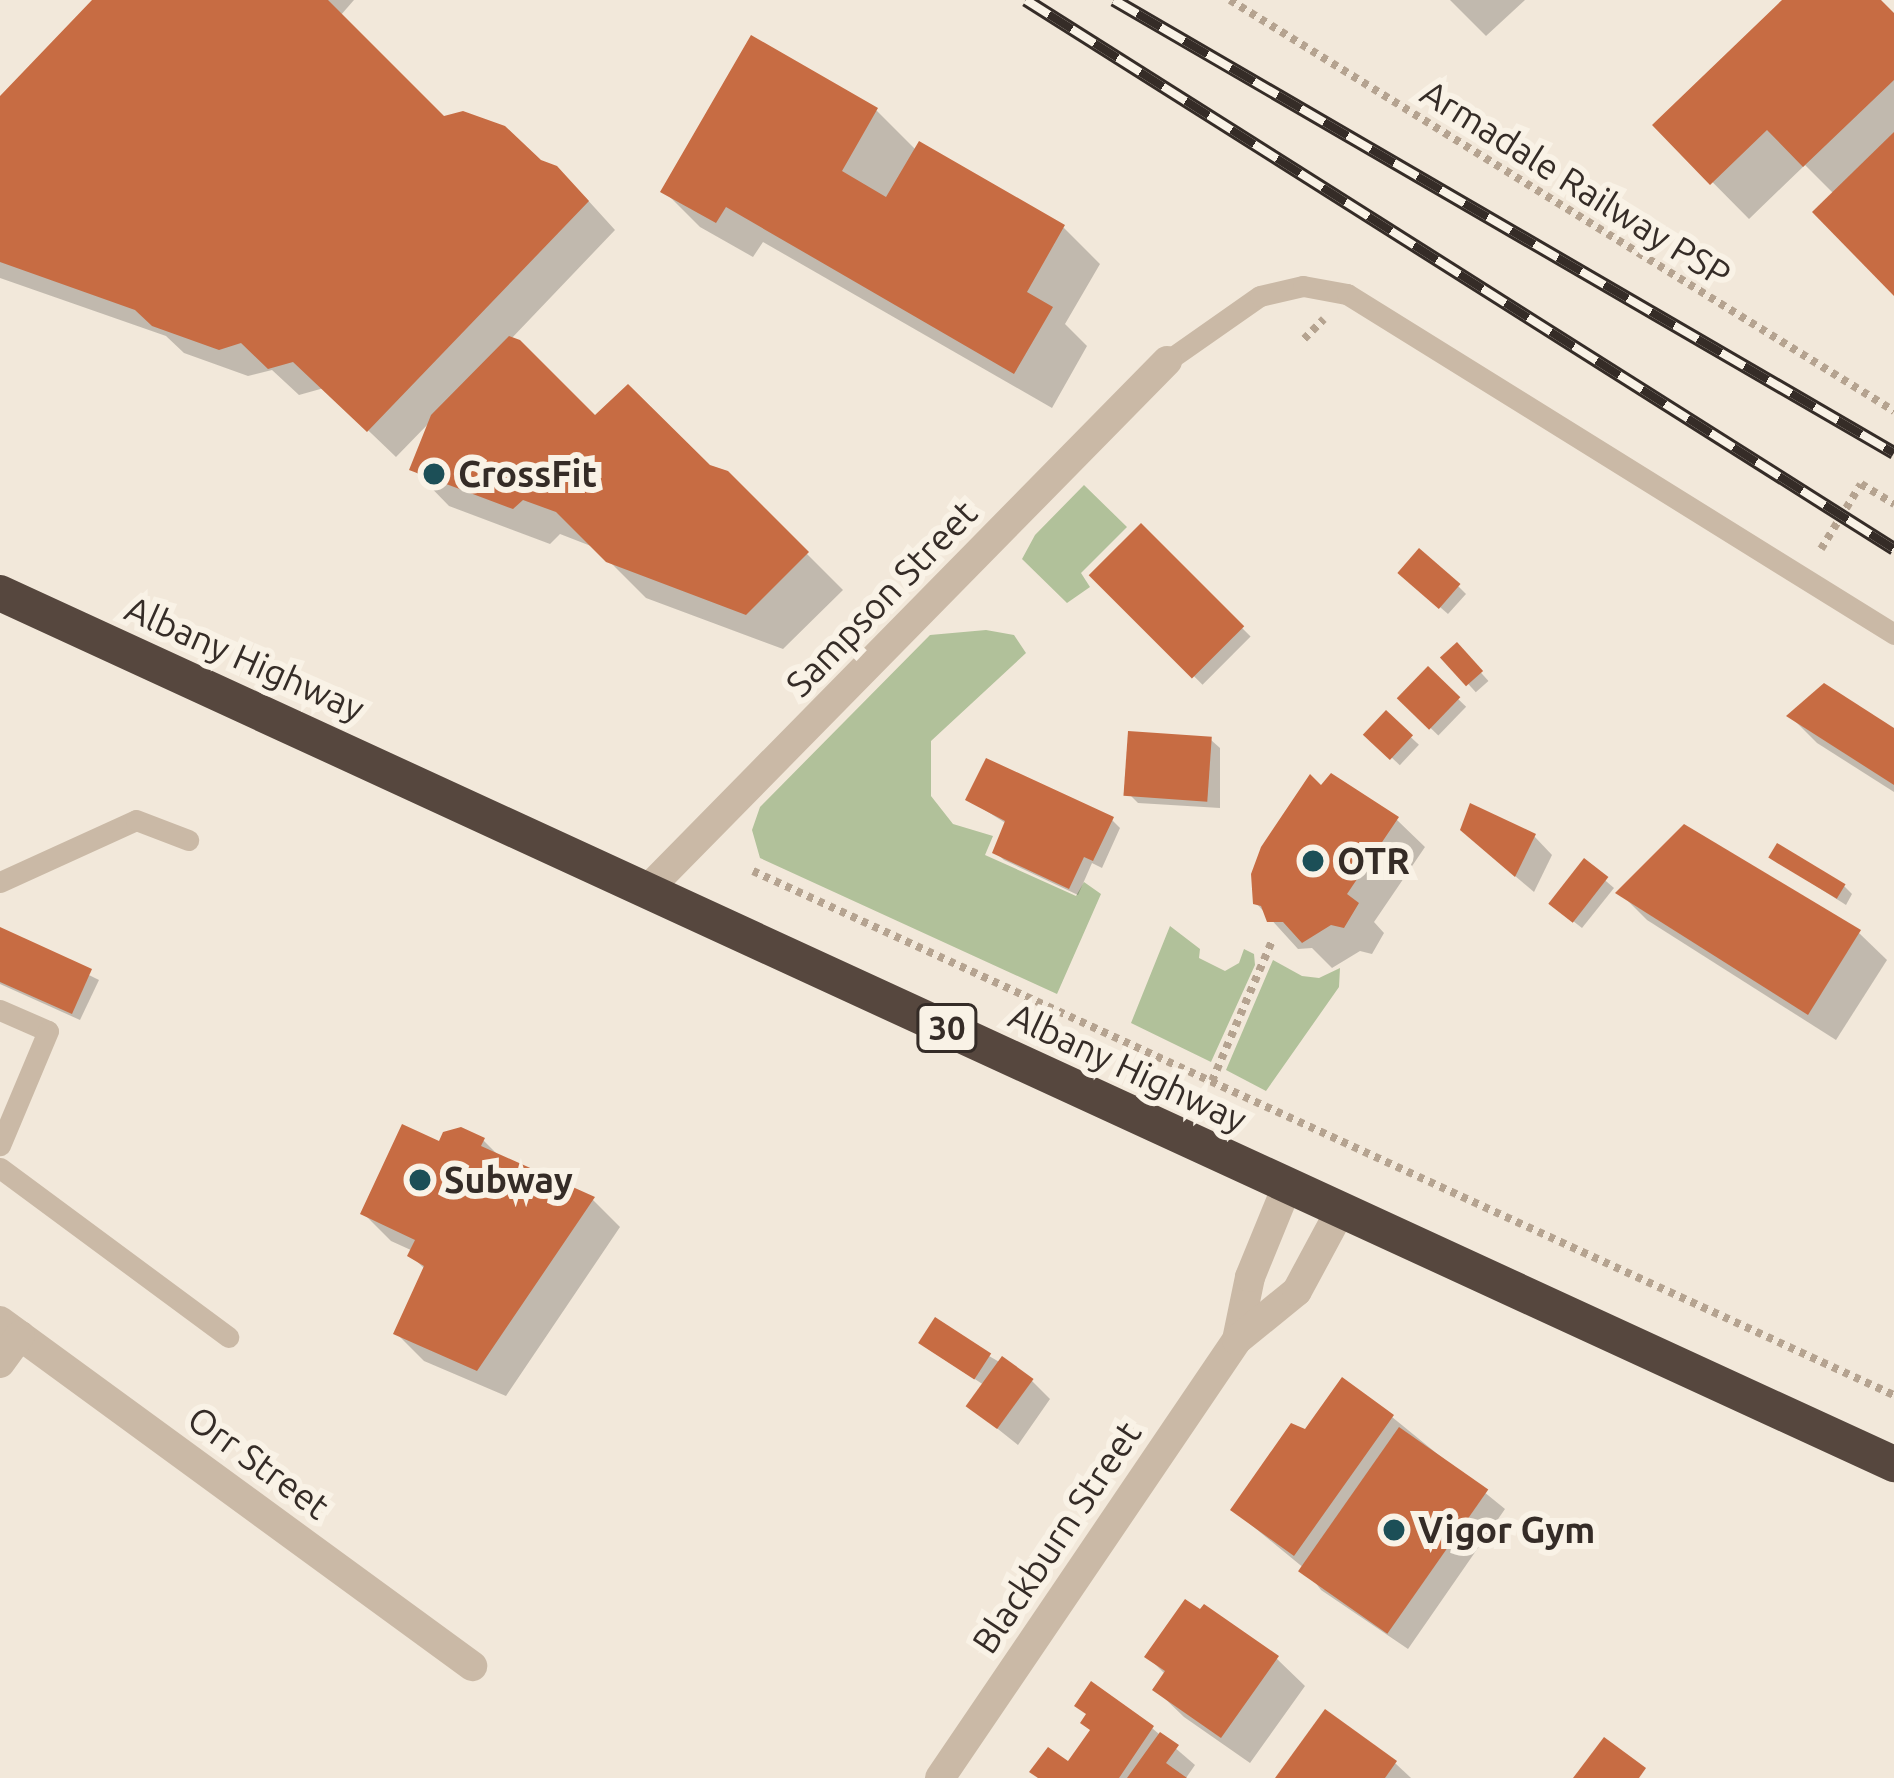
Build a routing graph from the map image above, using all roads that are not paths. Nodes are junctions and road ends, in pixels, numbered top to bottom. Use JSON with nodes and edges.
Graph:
{"nodes":[{"id":1,"x":1167,"y":362,"type":"joint"},
{"id":2,"x":0,"y":593,"type":"edge"},
{"id":3,"x":1894,"y":634,"type":"edge"},
{"id":4,"x":188,"y":841,"type":"dead end"},
{"id":5,"x":0,"y":882,"type":"edge"},
{"id":6,"x":649,"y":888,"type":"junction"},
{"id":7,"x":0,"y":1010,"type":"edge"},
{"id":8,"x":0,"y":1144,"type":"edge"},
{"id":9,"x":0,"y":1168,"type":"edge"},
{"id":10,"x":1286,"y":1189,"type":"junction"},
{"id":11,"x":1339,"y":1213,"type":"junction"},
{"id":12,"x":10,"y":1328,"type":"edge"},
{"id":13,"x":228,"y":1337,"type":"dead end"},
{"id":14,"x":1238,"y":1340,"type":"junction"},
{"id":15,"x":0,"y":1364,"type":"edge"},
{"id":16,"x":1894,"y":1464,"type":"edge"},
{"id":17,"x":472,"y":1666,"type":"dead end"},
{"id":18,"x":940,"y":1778,"type":"edge"}],
"edges":[{"from":1,"to":3,"type":"lane"},
{"from":1,"to":6,"type":"street","name":"Sampson Street"},
{"from":2,"to":6,"type":"highway","name":"Albany Highway","number":"30"},
{"from":4,"to":5,"type":"lane"},
{"from":6,"to":10,"type":"highway","name":"Albany Highway","number":"30"},
{"from":7,"to":8,"type":"lane"},
{"from":9,"to":13,"type":"lane"},
{"from":10,"to":11,"type":"highway","name":"Albany Highway","number":"30"},
{"from":10,"to":14,"type":"street","name":"Blackburn Street"},
{"from":11,"to":14,"type":"street","name":"Blackburn Street"},
{"from":11,"to":16,"type":"highway","name":"Albany Highway","number":"30"},
{"from":12,"to":15,"type":"street"},
{"from":12,"to":17,"type":"street","name":"Orr Street"},
{"from":14,"to":18,"type":"street","name":"Blackburn Street"}]}
